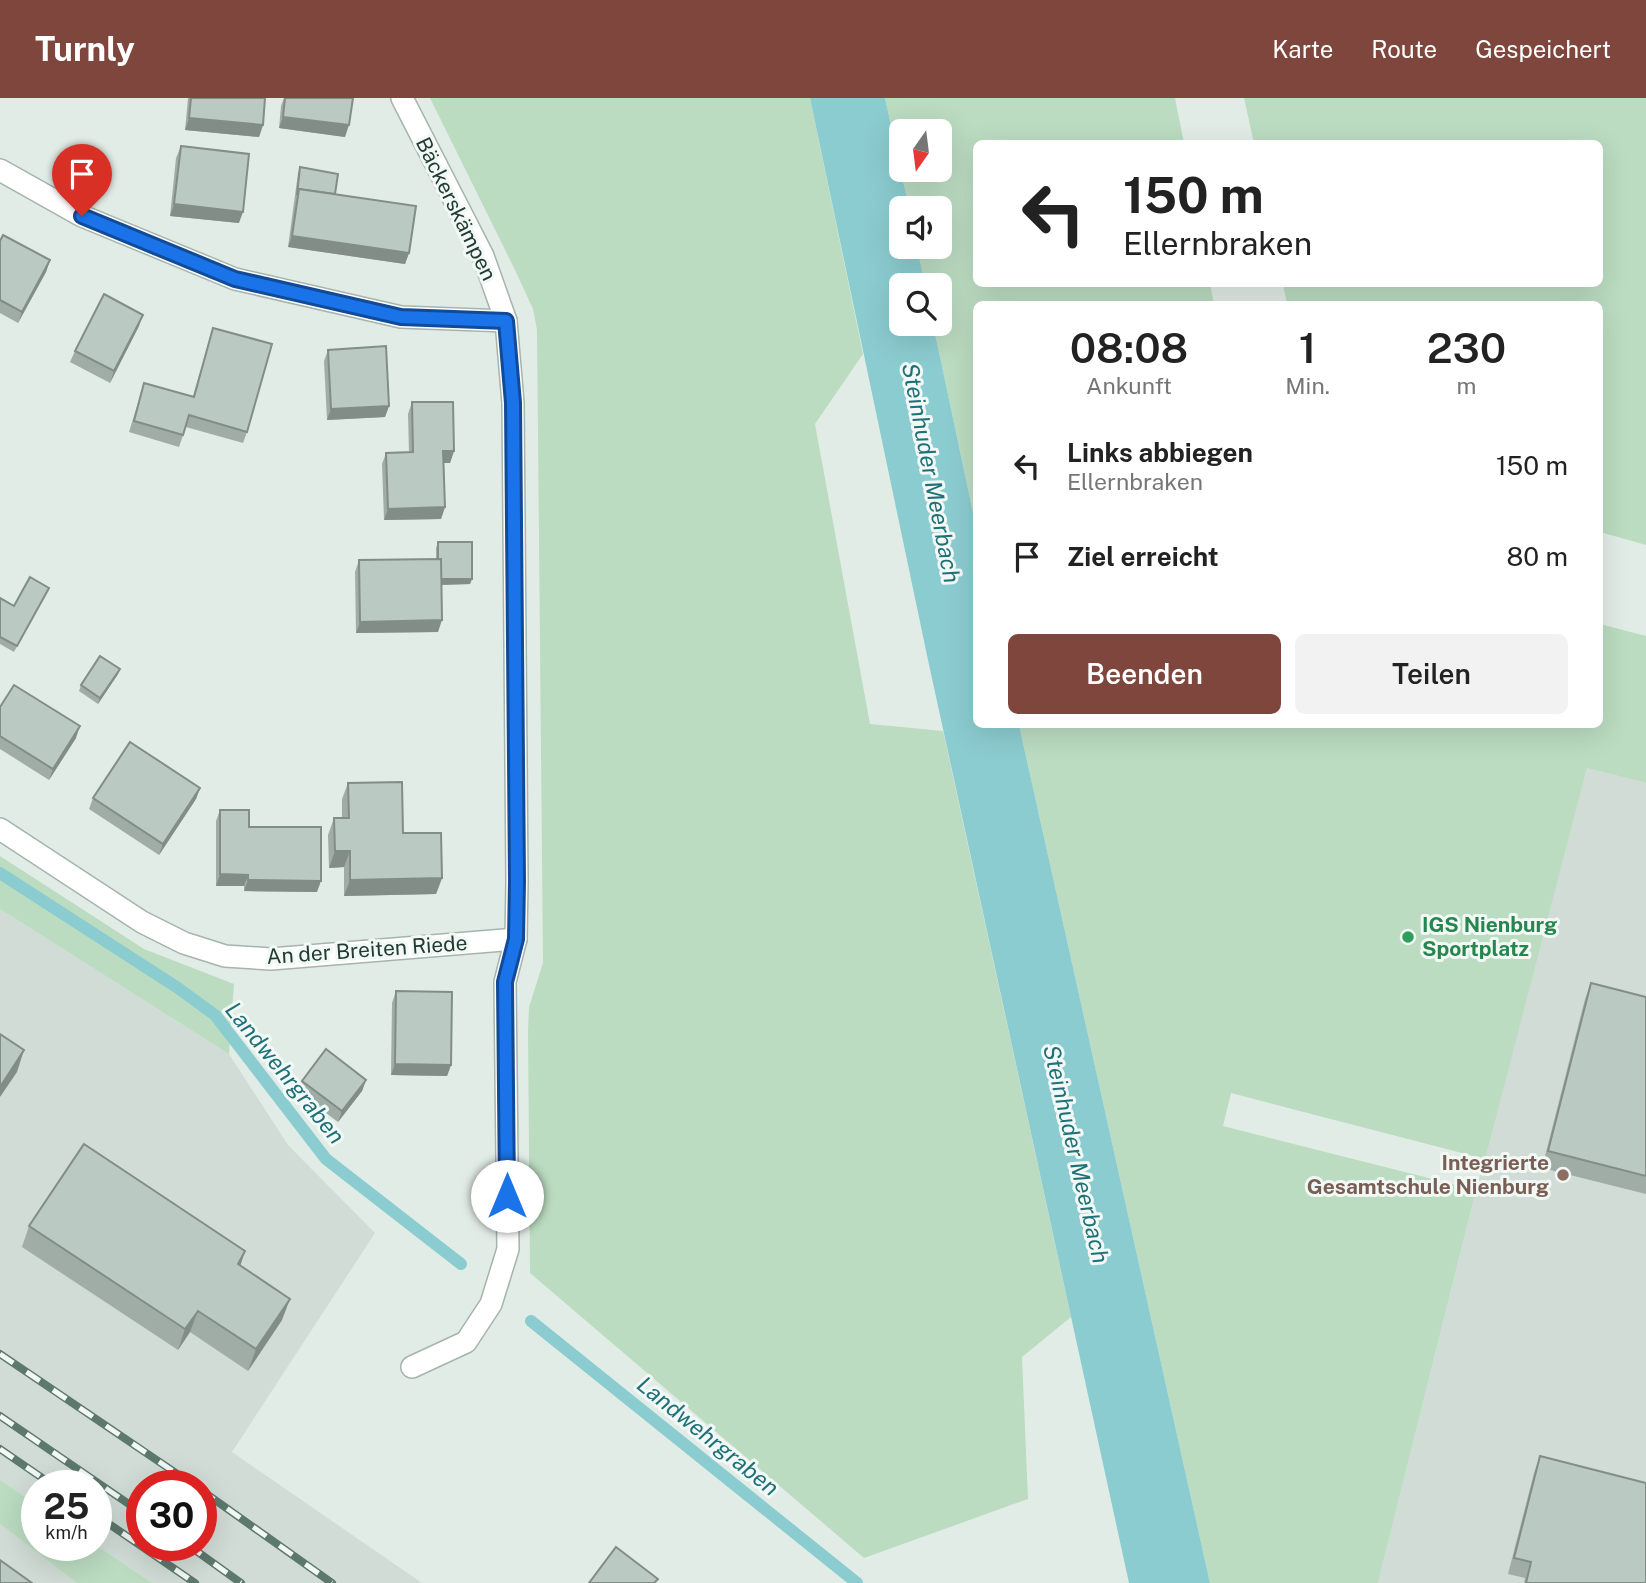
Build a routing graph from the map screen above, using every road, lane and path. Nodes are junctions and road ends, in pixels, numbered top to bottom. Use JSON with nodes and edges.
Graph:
{"nodes":[{"id":1,"x":401,"y":98,"type":"edge"},
{"id":2,"x":0,"y":170,"type":"edge"},
{"id":3,"x":506,"y":321,"type":"junction"},
{"id":4,"x":0,"y":830,"type":"edge"},
{"id":5,"x":516,"y":939,"type":"junction"},
{"id":6,"x":412,"y":1367,"type":"dead end"}],
"edges":[{"from":1,"to":3,"type":"street","name":"Bäckerskämpen"},
{"from":2,"to":3,"type":"street"},
{"from":3,"to":5,"type":"street","name":"Bäckerskämpen"},
{"from":4,"to":5,"type":"street","name":"An der Breiten Riede"},
{"from":5,"to":6,"type":"street","name":"Bäckerskämpen"}]}
